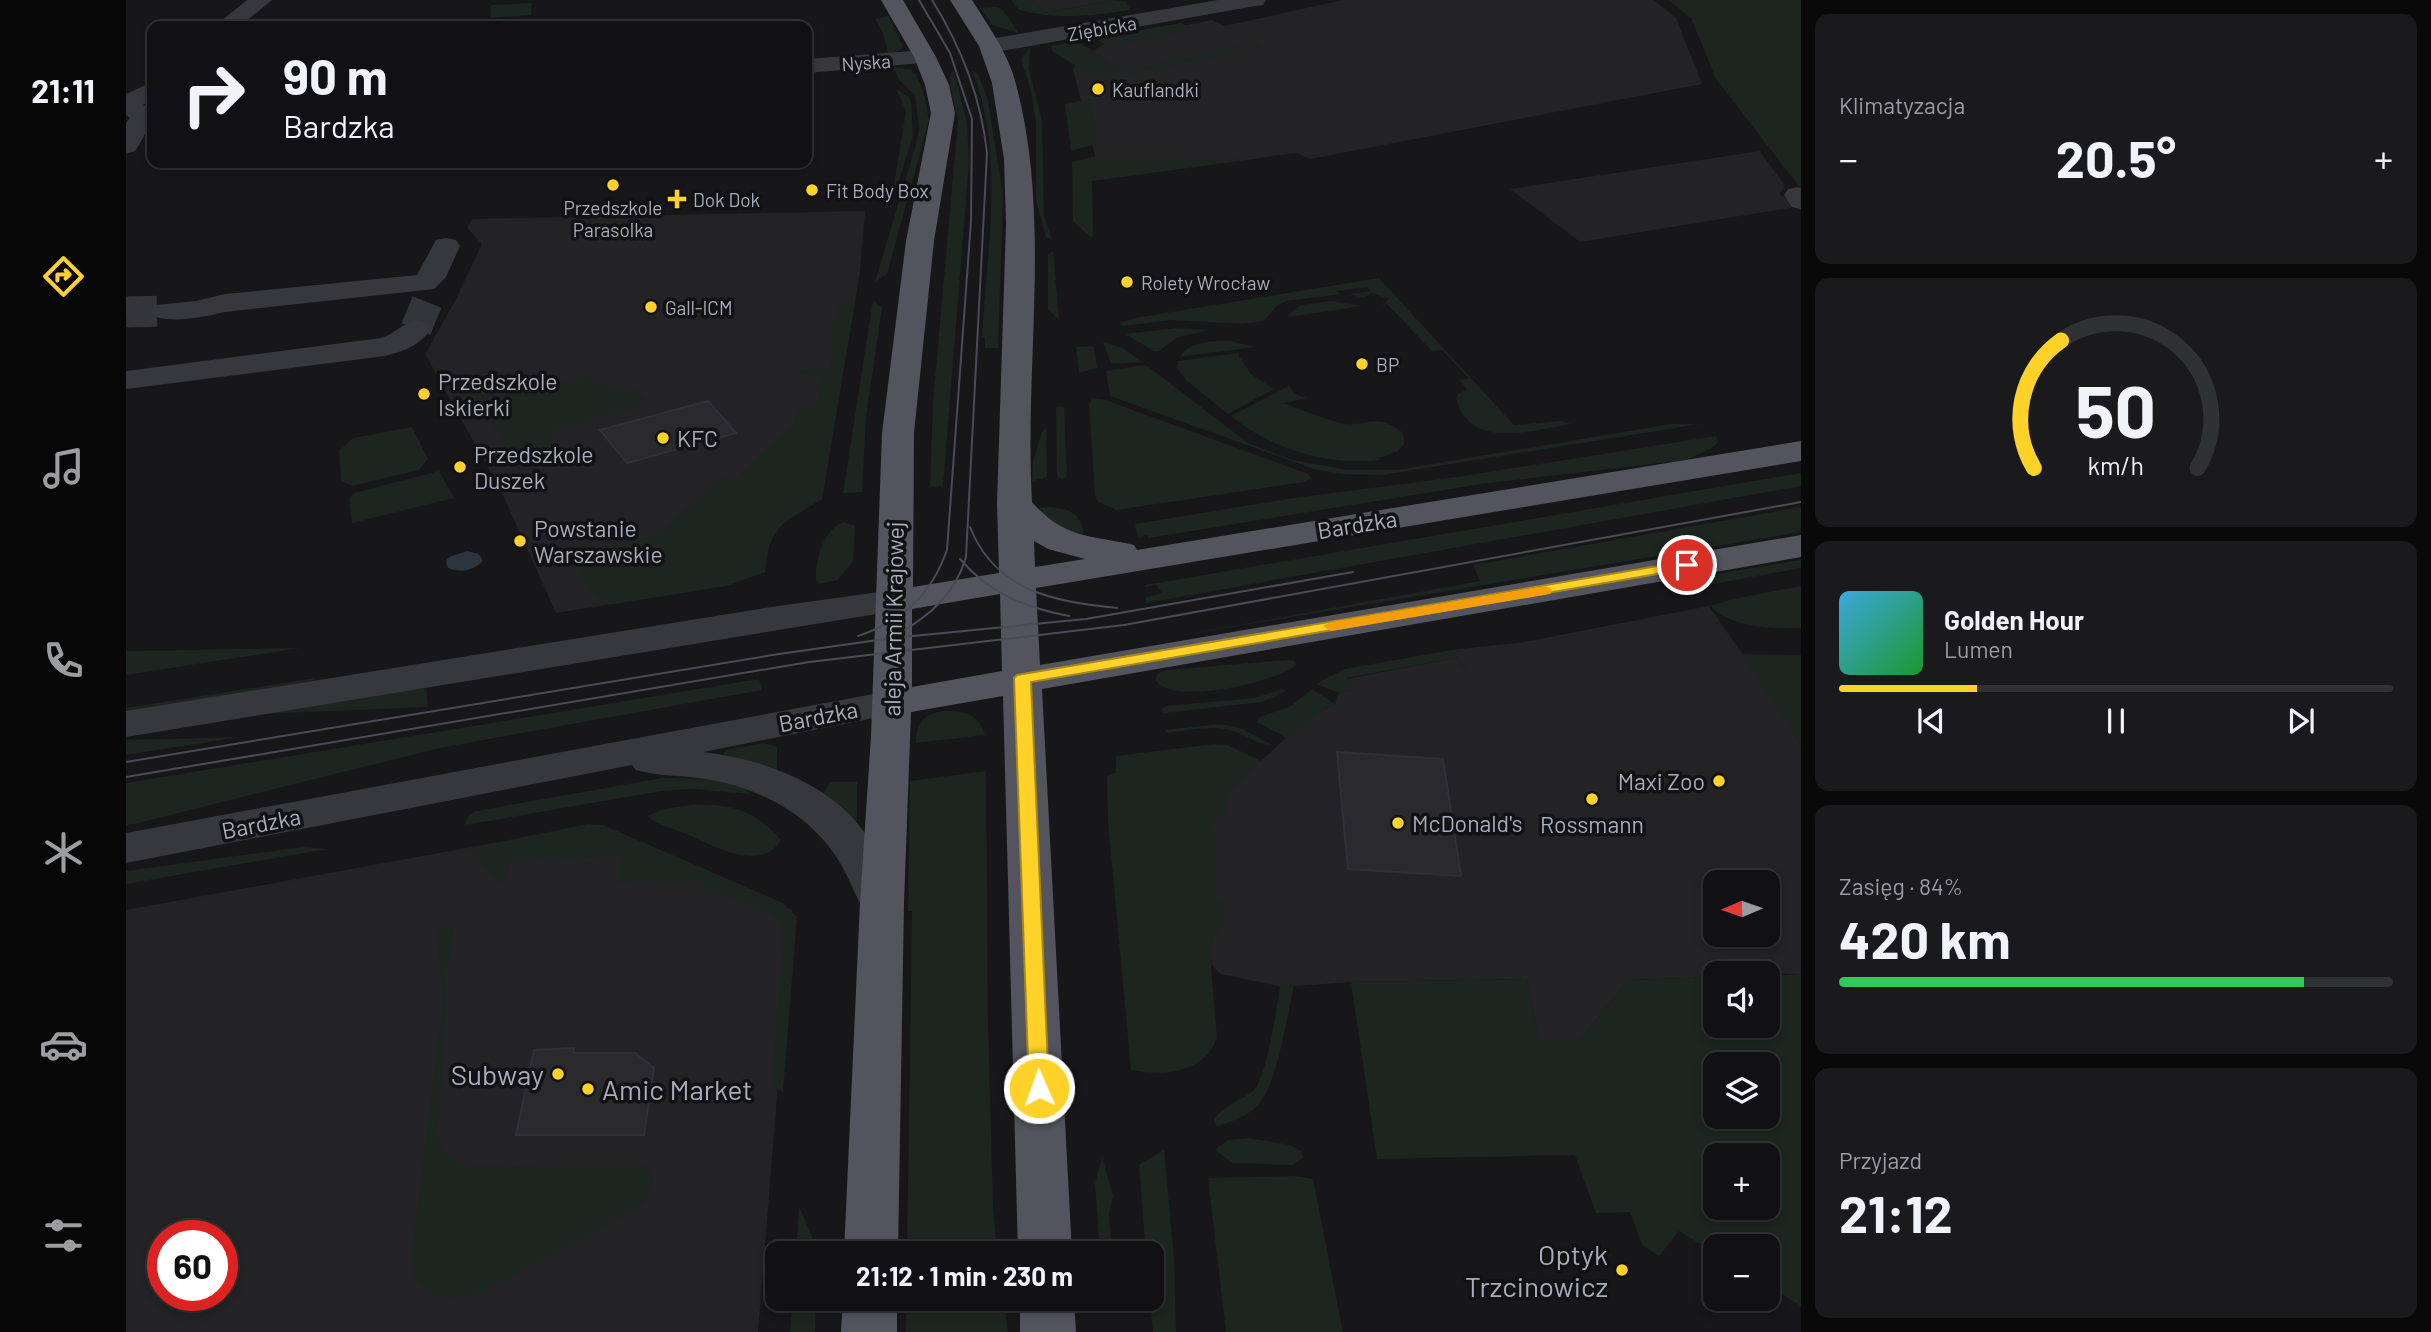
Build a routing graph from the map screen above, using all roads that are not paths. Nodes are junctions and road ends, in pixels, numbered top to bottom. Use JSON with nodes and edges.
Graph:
{"nodes":[{"id":1,"x":261,"y":0,"type":"edge"},
{"id":2,"x":892,"y":0,"type":"edge"},
{"id":3,"x":961,"y":0,"type":"edge"},
{"id":4,"x":1255,"y":0,"type":"edge"},
{"id":5,"x":233,"y":21,"type":"edge"},
{"id":6,"x":990,"y":46,"type":"junction"},
{"id":7,"x":925,"y":57,"type":"junction"},
{"id":8,"x":812,"y":66,"type":"edge"},
{"id":9,"x":141,"y":106,"type":"edge"},
{"id":10,"x":126,"y":146,"type":"edge"},
{"id":11,"x":126,"y":152,"type":"edge"},
{"id":12,"x":446,"y":246,"type":"dead end"},
{"id":13,"x":423,"y":305,"type":"junction"},
{"id":14,"x":166,"y":311,"type":"tunnel mouth"},
{"id":15,"x":126,"y":380,"type":"edge"},
{"id":16,"x":1801,"y":451,"type":"edge"},
{"id":17,"x":1014,"y":503,"type":"junction"},
{"id":18,"x":1801,"y":546,"type":"edge"},
{"id":19,"x":1150,"y":558,"type":"junction"},
{"id":20,"x":1019,"y":581,"type":"junction"},
{"id":21,"x":894,"y":601,"type":"junction"},
{"id":22,"x":1022,"y":678,"type":"junction"},
{"id":23,"x":890,"y":703,"type":"junction"},
{"id":24,"x":126,"y":724,"type":"edge"},
{"id":25,"x":581,"y":761,"type":"junction"},
{"id":26,"x":126,"y":848,"type":"edge"},
{"id":27,"x":882,"y":903,"type":"junction"},
{"id":28,"x":871,"y":1241,"type":"edge"},
{"id":29,"x":1045,"y":1241,"type":"edge"},
{"id":30,"x":870,"y":1311,"type":"edge"},
{"id":31,"x":1047,"y":1311,"type":"edge"},
{"id":32,"x":869,"y":1332,"type":"edge"},
{"id":33,"x":1048,"y":1332,"type":"edge"}],
"edges":[{"from":1,"to":5,"type":"street"},
{"from":2,"to":7,"type":"main road","name":"aleja Armii Krajowej"},
{"from":3,"to":6,"type":"main road"},
{"from":4,"to":6,"type":"street","name":"Ziębicka"},
{"from":6,"to":17,"type":"main road"},
{"from":7,"to":8,"type":"street","name":"Nyska"},
{"from":7,"to":21,"type":"main road","name":"aleja Armii Krajowej"},
{"from":9,"to":10,"type":"street"},
{"from":9,"to":11,"type":"street"},
{"from":12,"to":13,"type":"street"},
{"from":13,"to":14,"type":"street"},
{"from":13,"to":15,"type":"street"},
{"from":16,"to":19,"type":"main road","name":"Bardzka"},
{"from":17,"to":19,"type":"main road"},
{"from":17,"to":20,"type":"main road"},
{"from":18,"to":22,"type":"main road","name":"Bardzka"},
{"from":19,"to":20,"type":"main road","name":"Bardzka"},
{"from":20,"to":21,"type":"main road","name":"Bardzka"},
{"from":20,"to":22,"type":"main road"},
{"from":21,"to":23,"type":"main road","name":"aleja Armii Krajowej"},
{"from":21,"to":24,"type":"street","name":"Bardzka"},
{"from":22,"to":23,"type":"main road","name":"Bardzka"},
{"from":22,"to":29,"type":"main road"},
{"from":23,"to":25,"type":"street","name":"Bardzka"},
{"from":23,"to":27,"type":"main road","name":"aleja Armii Krajowej"},
{"from":25,"to":26,"type":"street","name":"Bardzka"},
{"from":25,"to":27,"type":"street"},
{"from":27,"to":28,"type":"main road","name":"aleja Armii Krajowej"},
{"from":30,"to":32,"type":"main road"},
{"from":31,"to":33,"type":"main road"}]}
